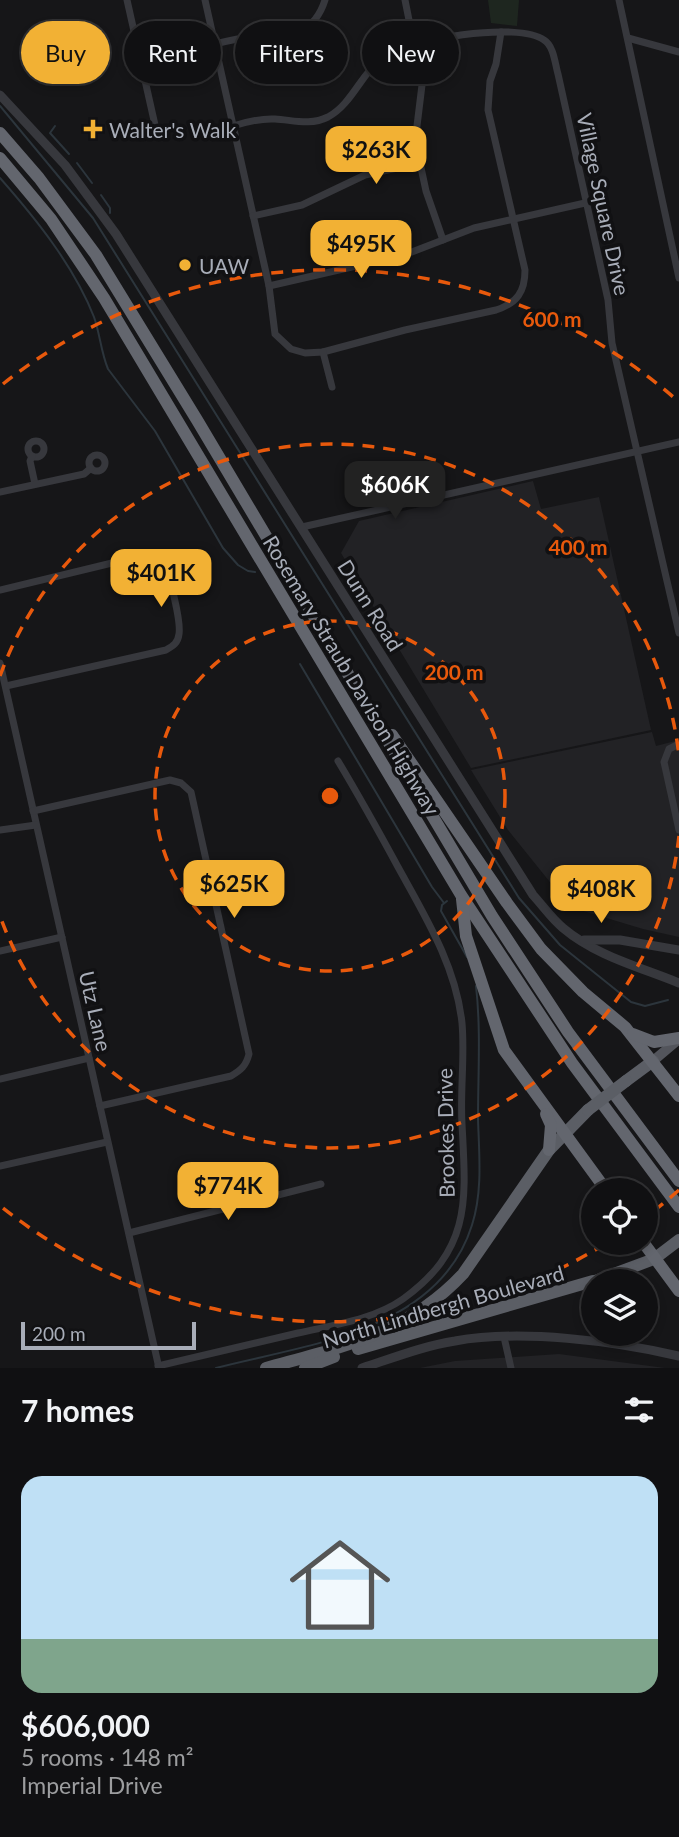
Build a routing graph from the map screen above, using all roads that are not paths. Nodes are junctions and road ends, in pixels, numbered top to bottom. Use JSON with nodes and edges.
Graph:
{"nodes":[{"id":1,"x":127,"y":0,"type":"edge"},
{"id":2,"x":205,"y":0,"type":"edge"},
{"id":3,"x":326,"y":0,"type":"edge"},
{"id":4,"x":405,"y":0,"type":"edge"},
{"id":5,"x":619,"y":0,"type":"edge"},
{"id":6,"x":210,"y":21,"type":"edge"},
{"id":7,"x":410,"y":21,"type":"edge"},
{"id":8,"x":501,"y":32,"type":"junction"},
{"id":9,"x":459,"y":36,"type":"edge"},
{"id":10,"x":628,"y":38,"type":"junction"},
{"id":11,"x":221,"y":43,"type":"edge"},
{"id":12,"x":679,"y":52,"type":"edge"},
{"id":13,"x":221,"y":71,"type":"edge"},
{"id":14,"x":362,"y":83,"type":"edge"},
{"id":15,"x":422,"y":84,"type":"edge"},
{"id":16,"x":0,"y":95,"type":"edge"},
{"id":17,"x":155,"y":125,"type":"dead end"},
{"id":18,"x":233,"y":126,"type":"junction"},
{"id":19,"x":0,"y":133,"type":"edge"},
{"id":20,"x":0,"y":158,"type":"edge"},
{"id":21,"x":420,"y":163,"type":"junction"},
{"id":22,"x":585,"y":203,"type":"junction"},
{"id":23,"x":253,"y":216,"type":"junction"},
{"id":24,"x":513,"y":220,"type":"junction"},
{"id":25,"x":443,"y":240,"type":"junction"},
{"id":26,"x":679,"y":278,"type":"edge"},
{"id":27,"x":269,"y":286,"type":"junction"},
{"id":28,"x":323,"y":352,"type":"junction"},
{"id":29,"x":332,"y":387,"type":"dead end"},
{"id":30,"x":679,"y":442,"type":"edge"},
{"id":31,"x":638,"y":451,"type":"junction"},
{"id":32,"x":32,"y":456,"type":"dead end"},
{"id":33,"x":91,"y":468,"type":"dead end"},
{"id":34,"x":35,"y":484,"type":"junction"},
{"id":35,"x":0,"y":492,"type":"edge"},
{"id":36,"x":302,"y":527,"type":"junction"},
{"id":37,"x":0,"y":590,"type":"edge"},
{"id":38,"x":679,"y":633,"type":"edge"},
{"id":39,"x":0,"y":663,"type":"edge"},
{"id":40,"x":349,"y":675,"type":"junction"},
{"id":41,"x":6,"y":686,"type":"junction"},
{"id":42,"x":679,"y":744,"type":"edge"},
{"id":43,"x":338,"y":761,"type":"dead end"},
{"id":44,"x":33,"y":811,"type":"junction"},
{"id":45,"x":36,"y":825,"type":"junction"},
{"id":46,"x":0,"y":830,"type":"edge"},
{"id":47,"x":679,"y":830,"type":"edge"},
{"id":48,"x":461,"y":895,"type":"junction"},
{"id":49,"x":62,"y":937,"type":"junction"},
{"id":50,"x":581,"y":940,"type":"junction"},
{"id":51,"x":620,"y":940,"type":"junction"},
{"id":52,"x":633,"y":942,"type":"junction"},
{"id":53,"x":679,"y":950,"type":"edge"},
{"id":54,"x":0,"y":951,"type":"edge"},
{"id":55,"x":604,"y":952,"type":"junction"},
{"id":56,"x":629,"y":964,"type":"junction"},
{"id":57,"x":679,"y":983,"type":"edge"},
{"id":58,"x":628,"y":1031,"type":"junction"},
{"id":59,"x":679,"y":1039,"type":"edge"},
{"id":60,"x":638,"y":1043,"type":"junction"},
{"id":61,"x":89,"y":1058,"type":"junction"},
{"id":62,"x":653,"y":1061,"type":"junction"},
{"id":63,"x":0,"y":1079,"type":"edge"},
{"id":64,"x":536,"y":1095,"type":"junction"},
{"id":65,"x":679,"y":1096,"type":"edge"},
{"id":66,"x":100,"y":1105,"type":"junction"},
{"id":67,"x":565,"y":1131,"type":"junction"},
{"id":68,"x":107,"y":1142,"type":"junction"},
{"id":69,"x":549,"y":1150,"type":"junction"},
{"id":70,"x":0,"y":1166,"type":"edge"},
{"id":71,"x":598,"y":1178,"type":"edge"},
{"id":72,"x":679,"y":1181,"type":"edge"},
{"id":73,"x":321,"y":1184,"type":"dead end"},
{"id":74,"x":679,"y":1207,"type":"edge"},
{"id":75,"x":129,"y":1233,"type":"junction"},
{"id":76,"x":678,"y":1241,"type":"edge"},
{"id":77,"x":651,"y":1255,"type":"edge"},
{"id":78,"x":654,"y":1259,"type":"junction"},
{"id":79,"x":627,"y":1269,"type":"edge"},
{"id":80,"x":581,"y":1285,"type":"edge"},
{"id":81,"x":679,"y":1291,"type":"edge"},
{"id":82,"x":504,"y":1337,"type":"junction"},
{"id":83,"x":679,"y":1356,"type":"edge"},
{"id":84,"x":159,"y":1367,"type":"edge"},
{"id":85,"x":265,"y":1368,"type":"edge"},
{"id":86,"x":304,"y":1368,"type":"edge"},
{"id":87,"x":362,"y":1368,"type":"edge"},
{"id":88,"x":511,"y":1368,"type":"edge"}],
"edges":[{"from":1,"to":17,"type":"street"},
{"from":2,"to":6,"type":"street"},
{"from":3,"to":11,"type":"street"},
{"from":4,"to":7,"type":"street"},
{"from":5,"to":10,"type":"street"},
{"from":8,"to":9,"type":"street","name":"Village Square Drive"},
{"from":8,"to":22,"type":"street","name":"Village Square Drive"},
{"from":8,"to":24,"type":"street"},
{"from":10,"to":12,"type":"street"},
{"from":10,"to":26,"type":"street"},
{"from":13,"to":18,"type":"street"},
{"from":14,"to":18,"type":"street","name":"Village Square Drive"},
{"from":15,"to":21,"type":"street"},
{"from":16,"to":36,"type":"street","name":"Dunn Road"},
{"from":18,"to":23,"type":"street"},
{"from":19,"to":40,"type":"highway","name":"Rosemary Straub Davison Highway"},
{"from":20,"to":48,"type":"highway","name":"Rosemary Straub Davison Highway"},
{"from":21,"to":23,"type":"street"},
{"from":21,"to":25,"type":"street"},
{"from":22,"to":24,"type":"street"},
{"from":22,"to":31,"type":"street","name":"Village Square Drive"},
{"from":23,"to":27,"type":"street"},
{"from":24,"to":25,"type":"street"},
{"from":24,"to":28,"type":"street"},
{"from":25,"to":27,"type":"street"},
{"from":27,"to":28,"type":"street"},
{"from":28,"to":29,"type":"street"},
{"from":30,"to":31,"type":"street"},
{"from":31,"to":36,"type":"street"},
{"from":31,"to":38,"type":"street","name":"Village Square Drive"},
{"from":32,"to":34,"type":"street"},
{"from":33,"to":34,"type":"street"},
{"from":34,"to":35,"type":"street"},
{"from":36,"to":50,"type":"street","name":"Dunn Road"},
{"from":37,"to":41,"type":"street"},
{"from":39,"to":41,"type":"street","name":"Utz Lane"},
{"from":40,"to":58,"type":"highway"},
{"from":40,"to":72,"type":"highway","name":"Rosemary Straub Davison Highway"},
{"from":41,"to":44,"type":"street","name":"Utz Lane"},
{"from":42,"to":47,"type":"street"},
{"from":43,"to":84,"type":"street","name":"Brookes Drive"},
{"from":44,"to":45,"type":"street","name":"Utz Lane"},
{"from":44,"to":66,"type":"street"},
{"from":45,"to":46,"type":"street"},
{"from":45,"to":49,"type":"street","name":"Utz Lane"},
{"from":48,"to":64,"type":"highway"},
{"from":48,"to":74,"type":"highway","name":"Rosemary Straub Davison Highway"},
{"from":49,"to":54,"type":"street"},
{"from":49,"to":61,"type":"street","name":"Utz Lane"},
{"from":50,"to":51,"type":"street"},
{"from":50,"to":55,"type":"street","name":"Dunn Road"},
{"from":51,"to":52,"type":"street"},
{"from":51,"to":55,"type":"street"},
{"from":52,"to":53,"type":"street"},
{"from":52,"to":56,"type":"street"},
{"from":55,"to":56,"type":"street","name":"Dunn Road"},
{"from":56,"to":57,"type":"street","name":"Dunn Road"},
{"from":58,"to":59,"type":"highway"},
{"from":58,"to":60,"type":"highway"},
{"from":59,"to":60,"type":"highway"},
{"from":59,"to":62,"type":"main road","name":"North Lindbergh Boulevard"},
{"from":60,"to":62,"type":"highway"},
{"from":61,"to":63,"type":"street"},
{"from":61,"to":66,"type":"street","name":"Utz Lane"},
{"from":62,"to":65,"type":"highway"},
{"from":62,"to":67,"type":"highway","name":"North Lindbergh Boulevard","bridge":true},
{"from":64,"to":67,"type":"highway"},
{"from":64,"to":69,"type":"highway"},
{"from":66,"to":68,"type":"street","name":"Utz Lane"},
{"from":67,"to":69,"type":"highway","name":"North Lindbergh Boulevard"},
{"from":67,"to":71,"type":"highway"},
{"from":68,"to":70,"type":"street"},
{"from":68,"to":75,"type":"street","name":"Utz Lane"},
{"from":69,"to":85,"type":"highway","name":"North Lindbergh Boulevard"},
{"from":73,"to":75,"type":"street"},
{"from":75,"to":84,"type":"street","name":"Utz Lane"},
{"from":76,"to":78,"type":"highway","name":"North Lindbergh Boulevard"},
{"from":77,"to":78,"type":"highway"},
{"from":78,"to":79,"type":"highway","name":"North Lindbergh Boulevard"},
{"from":78,"to":81,"type":"highway"},
{"from":80,"to":86,"type":"highway","name":"North Lindbergh Boulevard"},
{"from":82,"to":83,"type":"street"},
{"from":82,"to":87,"type":"street"},
{"from":82,"to":88,"type":"street"}]}
